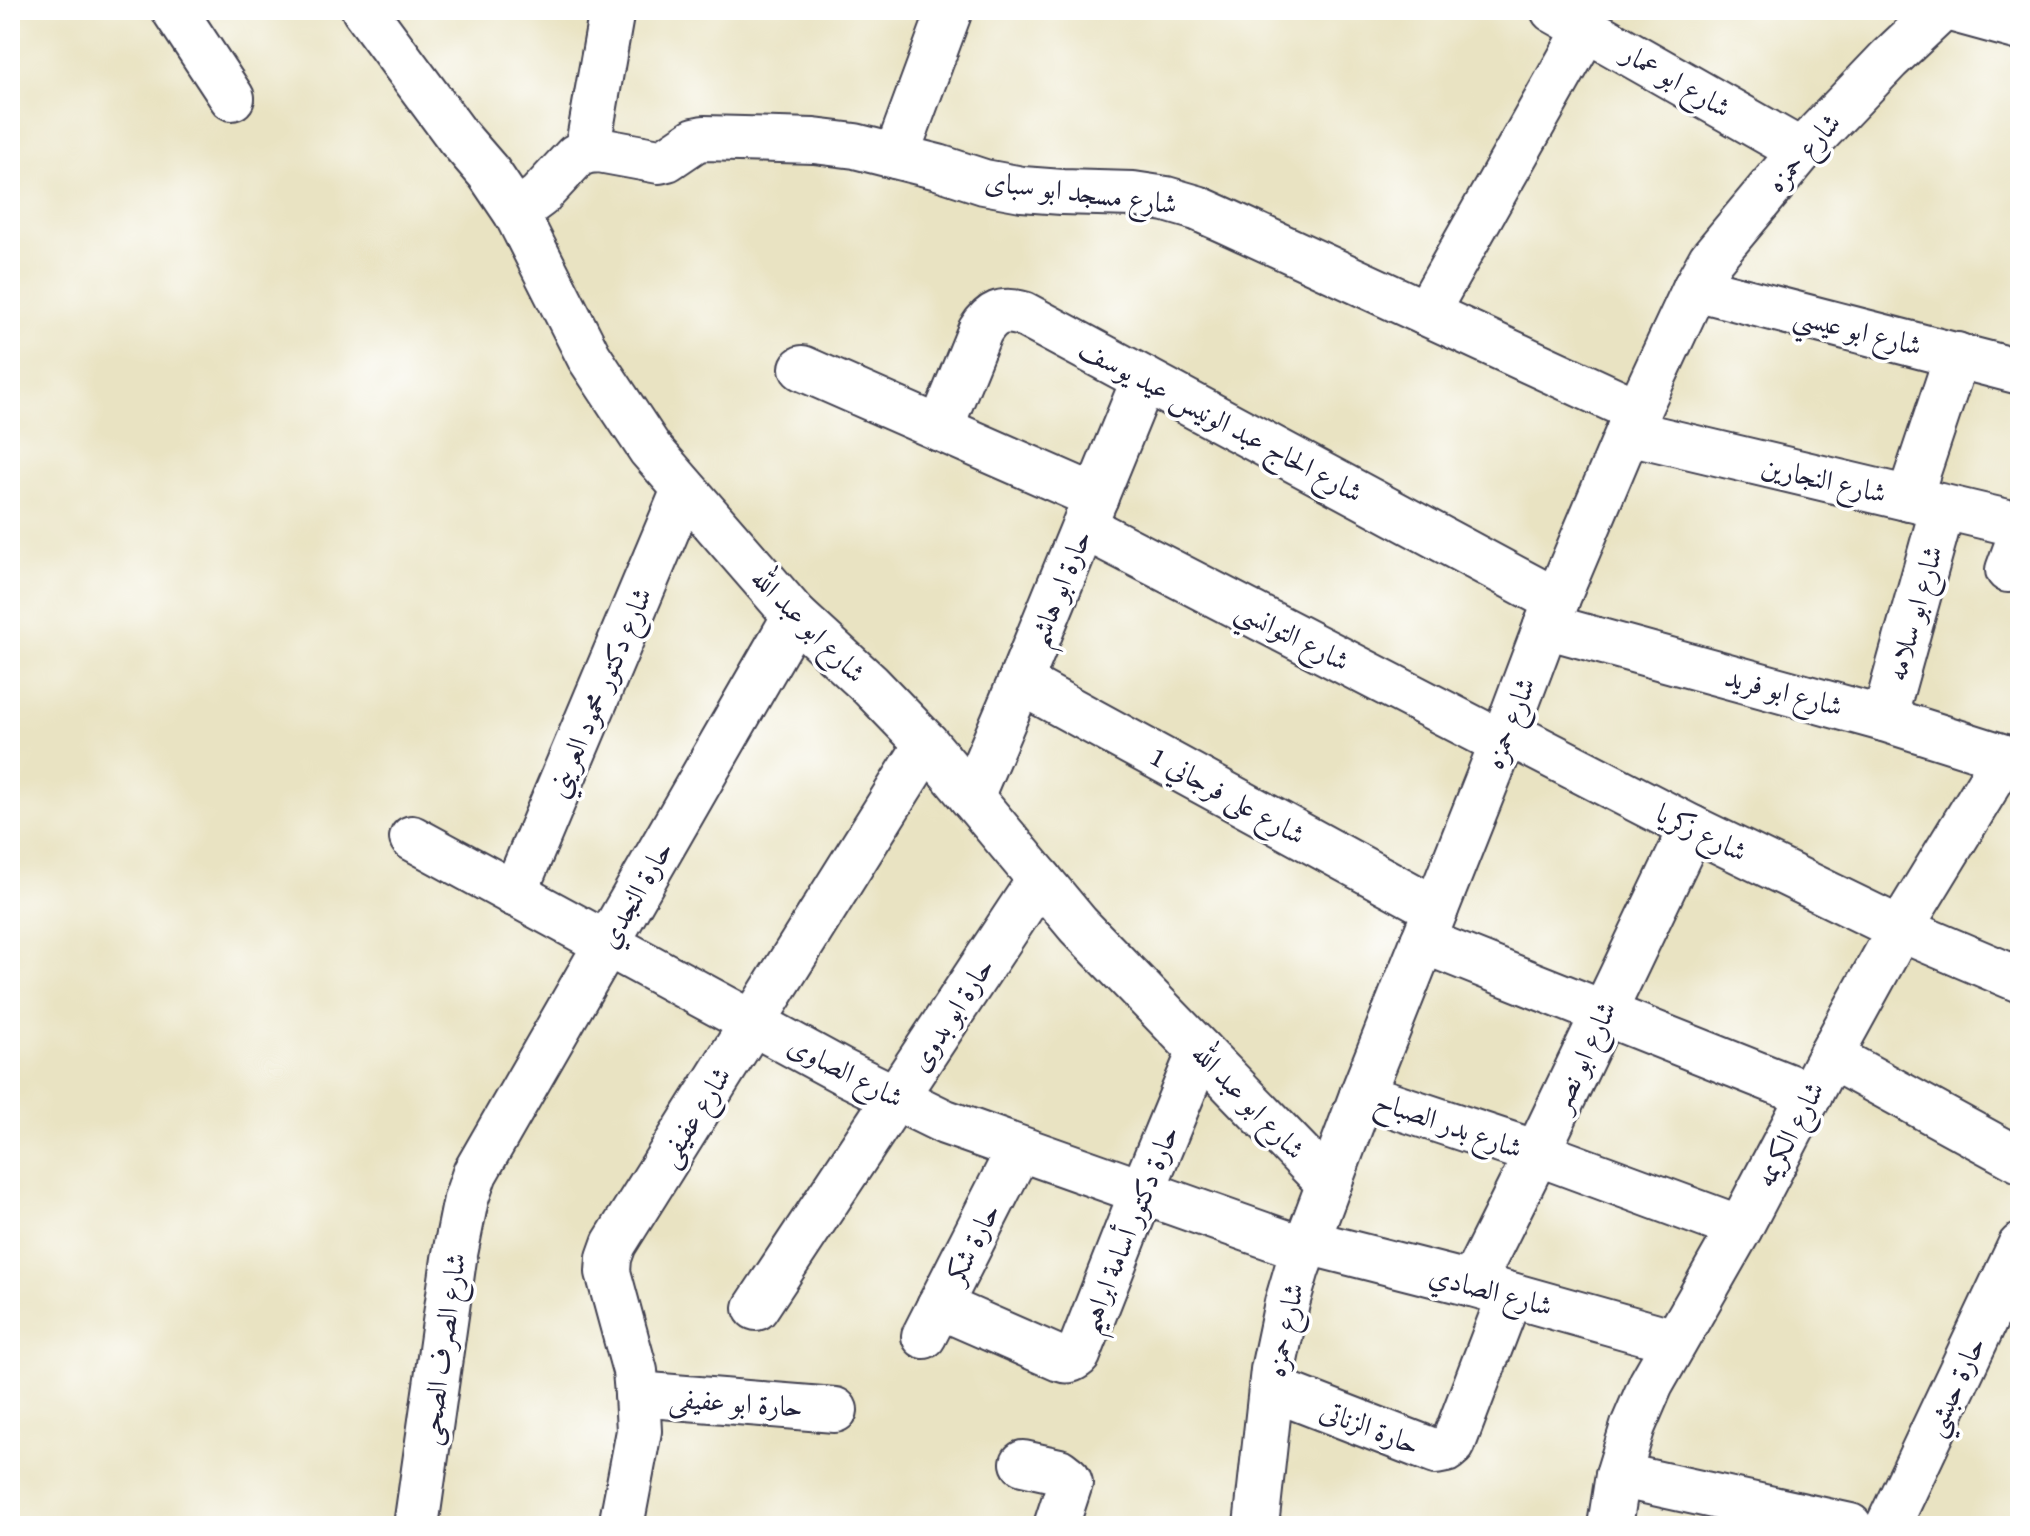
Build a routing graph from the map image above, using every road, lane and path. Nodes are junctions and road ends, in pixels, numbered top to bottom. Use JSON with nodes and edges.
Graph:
{"nodes":[{"id":1,"x":174,"y":10,"type":"edge"},
{"id":2,"x":364,"y":10,"type":"edge"},
{"id":3,"x":612,"y":10,"type":"edge"},
{"id":4,"x":950,"y":10,"type":"edge"},
{"id":5,"x":1941,"y":10,"type":"edge"},
{"id":6,"x":1954,"y":10,"type":"edge"},
{"id":7,"x":1570,"y":19,"type":"edge"},
{"id":8,"x":2020,"y":28,"type":"edge"},
{"id":9,"x":232,"y":98,"type":"dead end"},
{"id":10,"x":587,"y":151,"type":"junction"},
{"id":11,"x":1801,"y":151,"type":"junction"},
{"id":12,"x":896,"y":156,"type":"junction"},
{"id":13,"x":516,"y":213,"type":"junction"},
{"id":14,"x":1695,"y":288,"type":"junction"},
{"id":15,"x":1426,"y":313,"type":"junction"},
{"id":16,"x":1957,"y":355,"type":"junction"},
{"id":17,"x":802,"y":368,"type":"dead end"},
{"id":18,"x":2020,"y":372,"type":"edge"},
{"id":19,"x":1144,"y":379,"type":"junction"},
{"id":20,"x":1633,"y":422,"type":"junction"},
{"id":21,"x":940,"y":429,"type":"junction"},
{"id":22,"x":684,"y":490,"type":"junction"},
{"id":23,"x":1926,"y":503,"type":"junction"},
{"id":24,"x":1090,"y":512,"type":"junction"},
{"id":25,"x":2020,"y":525,"type":"edge"},
{"id":26,"x":1552,"y":613,"type":"junction"},
{"id":27,"x":795,"y":616,"type":"junction"},
{"id":28,"x":1020,"y":682,"type":"junction"},
{"id":29,"x":1884,"y":719,"type":"junction"},
{"id":30,"x":1504,"y":738,"type":"junction"},
{"id":31,"x":927,"y":744,"type":"junction"},
{"id":32,"x":2013,"y":760,"type":"edge"},
{"id":33,"x":971,"y":797,"type":"junction"},
{"id":34,"x":1692,"y":828,"type":"junction"},
{"id":35,"x":412,"y":838,"type":"dead end"},
{"id":36,"x":1040,"y":879,"type":"junction"},
{"id":37,"x":514,"y":894,"type":"junction"},
{"id":38,"x":1430,"y":925,"type":"junction"},
{"id":39,"x":1900,"y":929,"type":"junction"},
{"id":40,"x":606,"y":944,"type":"junction"},
{"id":41,"x":2020,"y":980,"type":"edge"},
{"id":42,"x":1603,"y":1012,"type":"junction"},
{"id":43,"x":752,"y":1023,"type":"junction"},
{"id":44,"x":1200,"y":1051,"type":"junction"},
{"id":45,"x":1830,"y":1056,"type":"junction"},
{"id":46,"x":1362,"y":1095,"type":"junction"},
{"id":47,"x":1810,"y":1095,"type":"junction"},
{"id":48,"x":896,"y":1096,"type":"junction"},
{"id":49,"x":1019,"y":1149,"type":"junction"},
{"id":50,"x":1537,"y":1153,"type":"junction"},
{"id":51,"x":2020,"y":1160,"type":"edge"},
{"id":52,"x":475,"y":1173,"type":"joint"},
{"id":53,"x":1329,"y":1184,"type":"junction"},
{"id":54,"x":1142,"y":1192,"type":"junction"},
{"id":55,"x":1740,"y":1228,"type":"junction"},
{"id":56,"x":1306,"y":1246,"type":"junction"},
{"id":57,"x":2019,"y":1248,"type":"edge"},
{"id":58,"x":1491,"y":1289,"type":"junction"},
{"id":59,"x":756,"y":1308,"type":"dead end"},
{"id":60,"x":932,"y":1321,"type":"joint"},
{"id":61,"x":1675,"y":1341,"type":"junction"},
{"id":62,"x":1271,"y":1388,"type":"junction"},
{"id":63,"x":637,"y":1394,"type":"junction"},
{"id":64,"x":835,"y":1410,"type":"dead end"},
{"id":65,"x":1023,"y":1463,"type":"dead end"},
{"id":66,"x":1618,"y":1475,"type":"junction"},
{"id":67,"x":1777,"y":1518,"type":"edge"},
{"id":68,"x":1063,"y":1524,"type":"edge"},
{"id":69,"x":416,"y":1526,"type":"edge"},
{"id":70,"x":621,"y":1526,"type":"edge"},
{"id":71,"x":1256,"y":1526,"type":"edge"},
{"id":72,"x":1610,"y":1526,"type":"edge"},
{"id":73,"x":1850,"y":1526,"type":"edge"},
{"id":74,"x":1888,"y":1526,"type":"edge"}],
"edges":[{"from":1,"to":9,"type":"street"},
{"from":2,"to":13,"type":"street","name":"شارع ابو عبد الله"},
{"from":3,"to":10,"type":"street"},
{"from":4,"to":12,"type":"street"},
{"from":5,"to":11,"type":"street","name":"شارع حمزه"},
{"from":6,"to":8,"type":"street"},
{"from":7,"to":11,"type":"street","name":"شارع ابو عمار"},
{"from":7,"to":15,"type":"street"},
{"from":10,"to":12,"type":"street","name":"شارع مسجد ابو سباى"},
{"from":10,"to":13,"type":"street"},
{"from":11,"to":14,"type":"street","name":"شارع حمزه"},
{"from":12,"to":15,"type":"street","name":"شارع مسجد ابو سباى"},
{"from":13,"to":22,"type":"street","name":"شارع ابو عبد الله"},
{"from":14,"to":16,"type":"street","name":"شارع ابو عيسي"},
{"from":14,"to":20,"type":"street","name":"شارع حمزه"},
{"from":15,"to":20,"type":"street","name":"شارع مسجد ابو سباى"},
{"from":16,"to":18,"type":"street","name":"شارع ابو عيسي"},
{"from":16,"to":23,"type":"street","name":"شارع ابو سلامه"},
{"from":17,"to":21,"type":"street","name":"شارع التوانسي"},
{"from":19,"to":21,"type":"street","name":"شارع الحاج عبد الونيس عيد يوسف"},
{"from":19,"to":24,"type":"street","name":"حارة ابو هاشم"},
{"from":19,"to":26,"type":"street","name":"شارع الحاج عبد الونيس عيد يوسف"},
{"from":20,"to":23,"type":"street","name":"شارع النجارين"},
{"from":20,"to":26,"type":"street","name":"شارع حمزه"},
{"from":21,"to":24,"type":"street","name":"شارع التوانسي"},
{"from":22,"to":27,"type":"street","name":"شارع ابو عبد الله"},
{"from":22,"to":37,"type":"street","name":"شارع دكتور محمود العريني"},
{"from":23,"to":25,"type":"street","name":"شارع النجارين"},
{"from":23,"to":29,"type":"street","name":"شارع ابو سلامه"},
{"from":24,"to":28,"type":"street","name":"حارة ابو هاشم"},
{"from":24,"to":30,"type":"street","name":"شارع التوانسي"},
{"from":26,"to":29,"type":"street","name":"شارع ابو فريد"},
{"from":26,"to":30,"type":"street","name":"شارع حمزه"},
{"from":27,"to":31,"type":"street","name":"شارع ابو عبد الله"},
{"from":27,"to":40,"type":"street","name":"حارة النجدي"},
{"from":28,"to":33,"type":"street","name":"حارة ابو هاشم"},
{"from":28,"to":38,"type":"street","name":"شارع على فرجاني 1"},
{"from":29,"to":32,"type":"street","name":"شارع ابو فريد"},
{"from":30,"to":34,"type":"street","name":"شارع زكريا"},
{"from":30,"to":38,"type":"street","name":"شارع حمزه"},
{"from":31,"to":33,"type":"street","name":"شارع ابو عبد الله"},
{"from":31,"to":43,"type":"street","name":"شارع عفيفى"},
{"from":32,"to":39,"type":"street","name":"شارع الكريمه"},
{"from":33,"to":36,"type":"street","name":"شارع ابو عبد الله"},
{"from":34,"to":39,"type":"street","name":"شارع زكريا"},
{"from":34,"to":42,"type":"street","name":"شارع ابو نصر"},
{"from":35,"to":37,"type":"street","name":"شارع الصاوى"},
{"from":36,"to":44,"type":"street","name":"شارع ابو عبد الله"},
{"from":36,"to":48,"type":"street","name":"حارة ابو بدوى"},
{"from":37,"to":40,"type":"street","name":"شارع الصاوى"},
{"from":38,"to":42,"type":"street","name":"شارع على فرجاني 1"},
{"from":38,"to":46,"type":"street","name":"شارع حمزه"},
{"from":39,"to":41,"type":"street","name":"شارع زكريا"},
{"from":39,"to":45,"type":"street","name":"شارع الكريمه"},
{"from":40,"to":43,"type":"street","name":"شارع الصاوى"},
{"from":40,"to":52,"type":"street","name":"حارة النجدي"},
{"from":42,"to":47,"type":"street","name":"شارع على فرجاني 1"},
{"from":42,"to":50,"type":"street","name":"شارع ابو نصر"},
{"from":43,"to":48,"type":"street","name":"شارع الصاوى"},
{"from":43,"to":63,"type":"street","name":"شارع عفيفى"},
{"from":44,"to":53,"type":"street","name":"شارع ابو عبد الله"},
{"from":44,"to":54,"type":"street","name":"حارة دكتور أسامة ابراهيم"},
{"from":45,"to":47,"type":"street","name":"شارع الكريمه"},
{"from":45,"to":51,"type":"street"},
{"from":46,"to":50,"type":"street","name":"شارع بدر الصباح"},
{"from":46,"to":53,"type":"street","name":"شارع حمزه"},
{"from":47,"to":55,"type":"street","name":"شارع الكريمه"},
{"from":48,"to":49,"type":"street","name":"شارع الصاوى"},
{"from":48,"to":59,"type":"street","name":"حارة ابو بدوى"},
{"from":49,"to":54,"type":"street","name":"شارع الصاوى"},
{"from":49,"to":60,"type":"street","name":"حارة شكر"},
{"from":50,"to":55,"type":"street","name":"شارع بدر الصباح"},
{"from":50,"to":58,"type":"street","name":"شارع ابو نصر"},
{"from":52,"to":69,"type":"street","name":"شارع الصرف الصحى"},
{"from":53,"to":56,"type":"street","name":"شارع حمزه"},
{"from":54,"to":56,"type":"street","name":"شارع الصاوى"},
{"from":54,"to":60,"type":"street","name":"حارة دكتور أسامة ابراهيم"},
{"from":55,"to":61,"type":"street","name":"شارع الكريمه"},
{"from":56,"to":58,"type":"street","name":"شارع الصادي"},
{"from":56,"to":62,"type":"street","name":"شارع حمزه"},
{"from":57,"to":74,"type":"street","name":"حارة حبشي"},
{"from":58,"to":61,"type":"street","name":"شارع الصادي"},
{"from":58,"to":62,"type":"street","name":"حارة الزناتى"},
{"from":61,"to":66,"type":"street","name":"شارع الكريمه"},
{"from":62,"to":71,"type":"street","name":"شارع حمزه"},
{"from":63,"to":64,"type":"street","name":"حارة ابو عفيفى"},
{"from":63,"to":70,"type":"street","name":"شارع عفيفى"},
{"from":65,"to":68,"type":"street"},
{"from":66,"to":67,"type":"street"},
{"from":66,"to":72,"type":"street","name":"شارع الكريمه"},
{"from":67,"to":73,"type":"street"}]}
